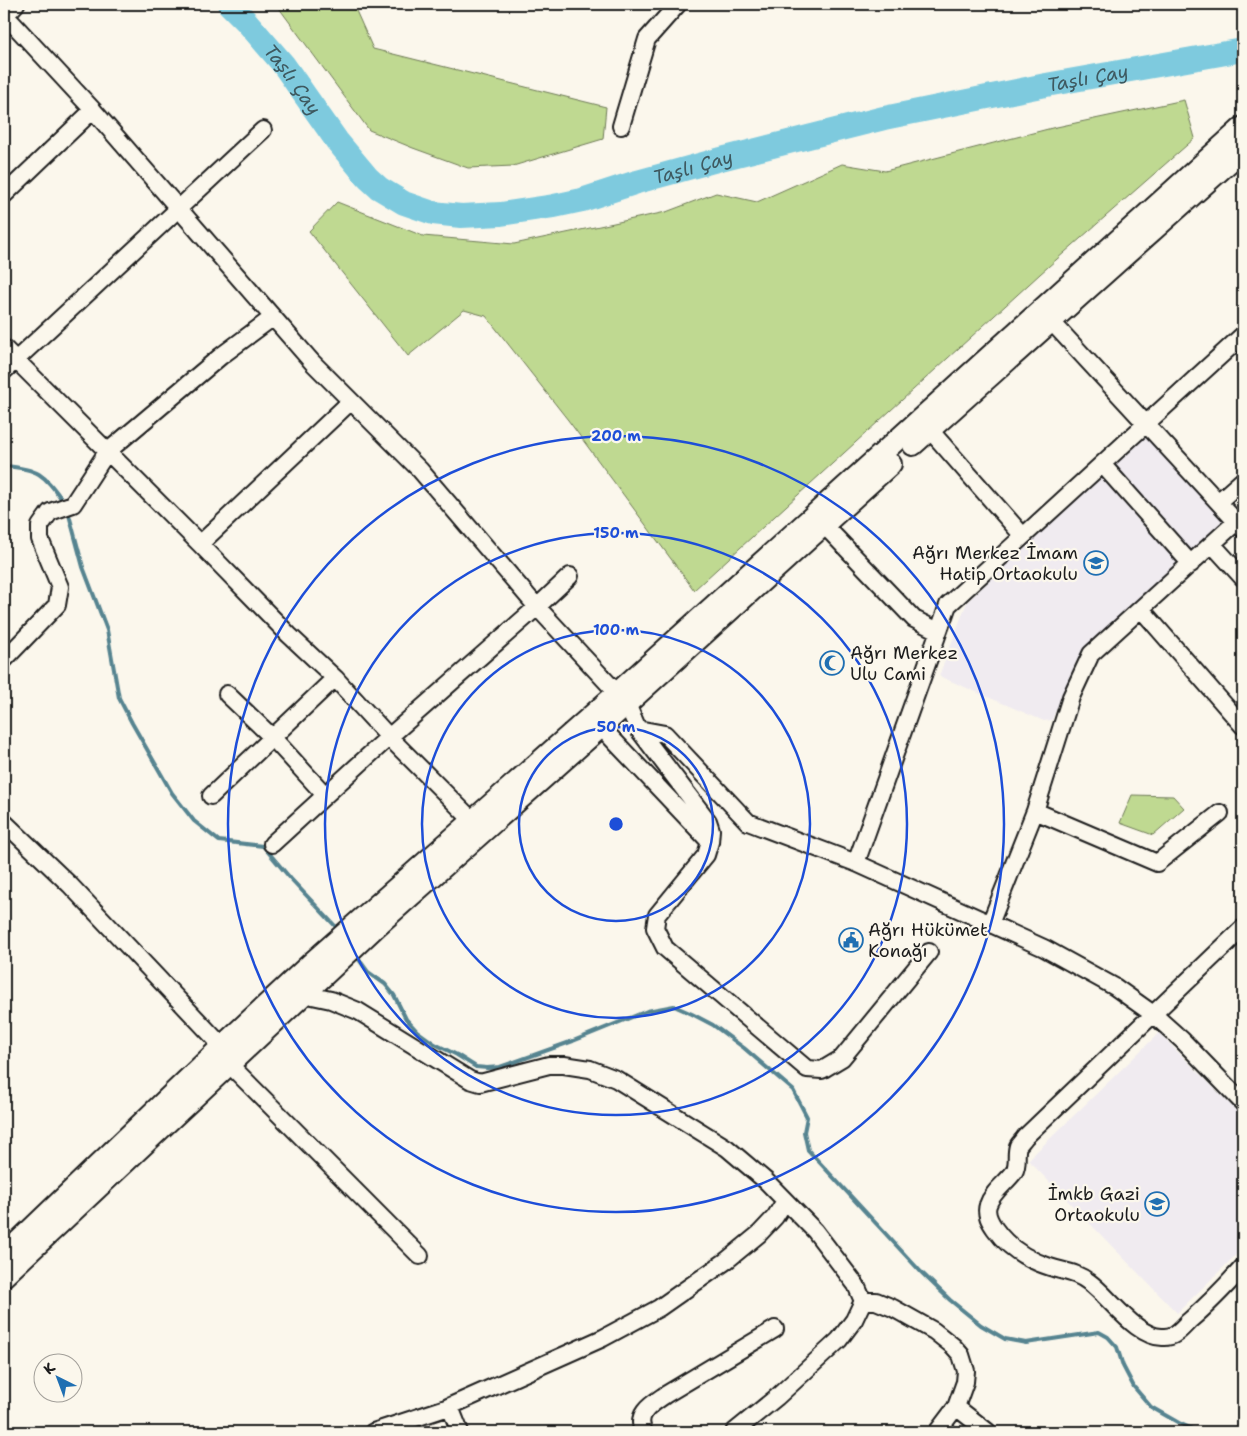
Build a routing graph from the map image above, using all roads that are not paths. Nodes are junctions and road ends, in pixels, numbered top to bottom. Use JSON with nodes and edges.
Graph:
{"nodes":[{"id":1,"x":678,"y":4,"type":"edge"},
{"id":2,"x":7,"y":13,"type":"edge"},
{"id":3,"x":93,"y":110,"type":"junction"},
{"id":4,"x":620,"y":126,"type":"dead end"},
{"id":5,"x":1243,"y":127,"type":"edge"},
{"id":6,"x":263,"y":130,"type":"dead end"},
{"id":7,"x":1243,"y":150,"type":"edge"},
{"id":8,"x":4,"y":195,"type":"edge"},
{"id":9,"x":178,"y":210,"type":"junction"},
{"id":10,"x":272,"y":318,"type":"junction"},
{"id":11,"x":1051,"y":321,"type":"junction"},
{"id":12,"x":1243,"y":335,"type":"edge"},
{"id":13,"x":8,"y":360,"type":"edge"},
{"id":14,"x":350,"y":402,"type":"junction"},
{"id":15,"x":1146,"y":424,"type":"junction"},
{"id":16,"x":930,"y":430,"type":"junction"},
{"id":17,"x":107,"y":452,"type":"junction"},
{"id":18,"x":1102,"y":464,"type":"junction"},
{"id":19,"x":1243,"y":480,"type":"edge"},
{"id":20,"x":1218,"y":502,"type":"junction"},
{"id":21,"x":824,"y":524,"type":"junction"},
{"id":22,"x":1240,"y":526,"type":"edge"},
{"id":23,"x":1023,"y":536,"type":"junction"},
{"id":24,"x":200,"y":544,"type":"junction"},
{"id":25,"x":1212,"y":544,"type":"junction"},
{"id":26,"x":1190,"y":564,"type":"junction"},
{"id":27,"x":570,"y":576,"type":"dead end"},
{"id":28,"x":1243,"y":578,"type":"edge"},
{"id":29,"x":537,"y":607,"type":"junction"},
{"id":30,"x":1141,"y":609,"type":"junction"},
{"id":31,"x":938,"y":631,"type":"junction"},
{"id":32,"x":4,"y":660,"type":"edge"},
{"id":33,"x":335,"y":678,"type":"junction"},
{"id":34,"x":227,"y":694,"type":"dead end"},
{"id":35,"x":622,"y":698,"type":"junction"},
{"id":36,"x":1243,"y":726,"type":"edge"},
{"id":37,"x":601,"y":727,"type":"junction"},
{"id":38,"x":638,"y":729,"type":"junction"},
{"id":39,"x":272,"y":737,"type":"junction"},
{"id":40,"x":389,"y":737,"type":"junction"},
{"id":41,"x":325,"y":795,"type":"junction"},
{"id":42,"x":211,"y":796,"type":"dead end"},
{"id":43,"x":1035,"y":811,"type":"junction"},
{"id":44,"x":1220,"y":813,"type":"dead end"},
{"id":45,"x":473,"y":821,"type":"junction"},
{"id":46,"x":4,"y":822,"type":"edge"},
{"id":47,"x":710,"y":842,"type":"junction"},
{"id":48,"x":272,"y":844,"type":"dead end"},
{"id":49,"x":856,"y":863,"type":"junction"},
{"id":50,"x":372,"y":920,"type":"junction"},
{"id":51,"x":990,"y":924,"type":"junction"},
{"id":52,"x":1243,"y":928,"type":"edge"},
{"id":53,"x":928,"y":952,"type":"dead end"},
{"id":54,"x":315,"y":971,"type":"junction"},
{"id":55,"x":303,"y":994,"type":"junction"},
{"id":56,"x":1153,"y":1014,"type":"junction"},
{"id":57,"x":226,"y":1055,"type":"junction"},
{"id":58,"x":1243,"y":1103,"type":"edge"},
{"id":59,"x":785,"y":1201,"type":"junction"},
{"id":60,"x":4,"y":1255,"type":"edge"},
{"id":61,"x":420,"y":1256,"type":"dead end"},
{"id":62,"x":1243,"y":1267,"type":"edge"},
{"id":63,"x":4,"y":1276,"type":"edge"},
{"id":64,"x":863,"y":1301,"type":"junction"},
{"id":65,"x":775,"y":1329,"type":"dead end"},
{"id":66,"x":450,"y":1407,"type":"junction"},
{"id":67,"x":956,"y":1407,"type":"junction"},
{"id":68,"x":373,"y":1432,"type":"edge"},
{"id":69,"x":460,"y":1432,"type":"edge"},
{"id":70,"x":644,"y":1432,"type":"edge"},
{"id":71,"x":734,"y":1432,"type":"edge"},
{"id":72,"x":938,"y":1432,"type":"edge"},
{"id":73,"x":988,"y":1432,"type":"edge"}],
"edges":[{"from":1,"to":4,"type":"street"},
{"from":2,"to":3,"type":"street"},
{"from":3,"to":8,"type":"street"},
{"from":3,"to":9,"type":"street"},
{"from":5,"to":35,"type":"main road"},
{"from":6,"to":9,"type":"street"},
{"from":7,"to":11,"type":"main road"},
{"from":9,"to":10,"type":"street"},
{"from":9,"to":13,"type":"street"},
{"from":10,"to":14,"type":"street"},
{"from":10,"to":17,"type":"street"},
{"from":11,"to":15,"type":"street"},
{"from":11,"to":16,"type":"main road"},
{"from":12,"to":15,"type":"street"},
{"from":13,"to":17,"type":"street"},
{"from":14,"to":24,"type":"street"},
{"from":14,"to":29,"type":"street"},
{"from":15,"to":18,"type":"street"},
{"from":15,"to":20,"type":"street"},
{"from":16,"to":21,"type":"main road"},
{"from":16,"to":23,"type":"street"},
{"from":17,"to":24,"type":"street"},
{"from":17,"to":32,"type":"street"},
{"from":18,"to":23,"type":"street"},
{"from":18,"to":26,"type":"street"},
{"from":19,"to":20,"type":"street"},
{"from":20,"to":22,"type":"street"},
{"from":21,"to":31,"type":"street"},
{"from":21,"to":35,"type":"main road"},
{"from":22,"to":25,"type":"street"},
{"from":23,"to":31,"type":"street"},
{"from":24,"to":33,"type":"street"},
{"from":25,"to":26,"type":"street"},
{"from":25,"to":28,"type":"street"},
{"from":26,"to":30,"type":"street"},
{"from":27,"to":29,"type":"street"},
{"from":29,"to":35,"type":"street"},
{"from":29,"to":40,"type":"street"},
{"from":30,"to":36,"type":"street"},
{"from":30,"to":43,"type":"street"},
{"from":31,"to":49,"type":"street"},
{"from":33,"to":39,"type":"street"},
{"from":33,"to":40,"type":"street"},
{"from":34,"to":39,"type":"street"},
{"from":35,"to":37,"type":"main road"},
{"from":35,"to":38,"type":"street"},
{"from":35,"to":45,"type":"main road"},
{"from":37,"to":47,"type":"street"},
{"from":37,"to":50,"type":"main road"},
{"from":38,"to":47,"type":"street"},
{"from":38,"to":49,"type":"street"},
{"from":39,"to":41,"type":"street"},
{"from":39,"to":42,"type":"street"},
{"from":40,"to":41,"type":"street"},
{"from":40,"to":45,"type":"street"},
{"from":41,"to":48,"type":"street"},
{"from":43,"to":44,"type":"street"},
{"from":43,"to":51,"type":"street"},
{"from":45,"to":50,"type":"main road"},
{"from":46,"to":57,"type":"street"},
{"from":47,"to":53,"type":"street"},
{"from":49,"to":51,"type":"street"},
{"from":50,"to":54,"type":"main road"},
{"from":51,"to":56,"type":"street"},
{"from":52,"to":56,"type":"street"},
{"from":54,"to":55,"type":"main road"},
{"from":54,"to":57,"type":"main road"},
{"from":55,"to":57,"type":"main road"},
{"from":55,"to":59,"type":"street"},
{"from":56,"to":58,"type":"street"},
{"from":56,"to":62,"type":"street"},
{"from":57,"to":60,"type":"main road"},
{"from":57,"to":61,"type":"street"},
{"from":57,"to":63,"type":"main road"},
{"from":59,"to":64,"type":"street"},
{"from":59,"to":66,"type":"street"},
{"from":64,"to":67,"type":"street"},
{"from":64,"to":71,"type":"street"},
{"from":65,"to":70,"type":"street"},
{"from":66,"to":68,"type":"street"},
{"from":66,"to":69,"type":"street"},
{"from":67,"to":72,"type":"street"},
{"from":67,"to":73,"type":"street"}]}
